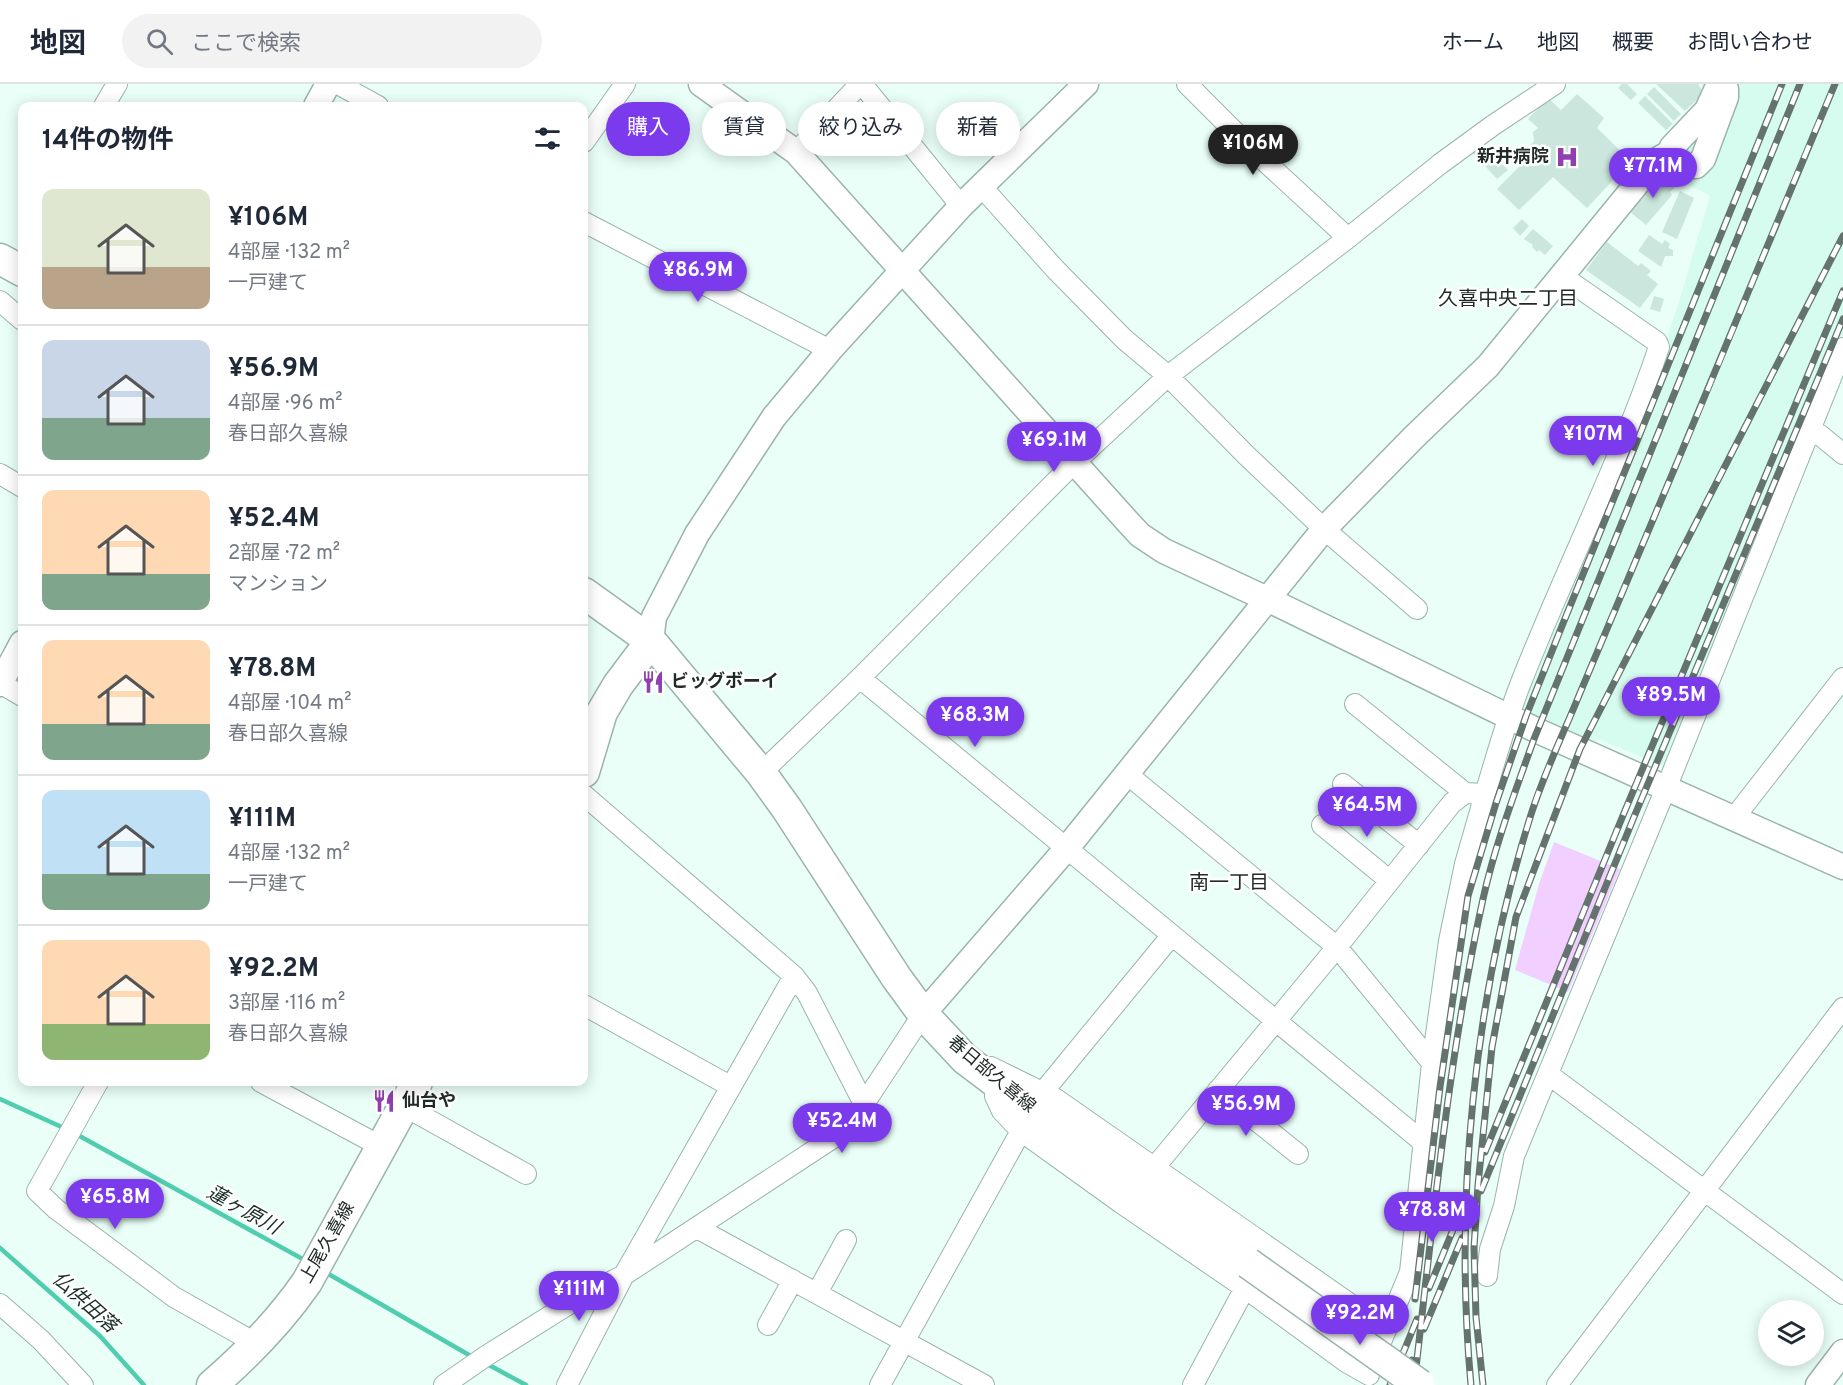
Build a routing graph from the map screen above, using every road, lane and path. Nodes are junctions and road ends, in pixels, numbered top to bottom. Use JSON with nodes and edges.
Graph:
{"nodes":[{"id":1,"x":117,"y":84,"type":"edge"},
{"id":2,"x":328,"y":84,"type":"edge"},
{"id":3,"x":338,"y":84,"type":"edge"},
{"id":4,"x":625,"y":84,"type":"edge"},
{"id":5,"x":701,"y":84,"type":"edge"},
{"id":6,"x":861,"y":84,"type":"edge"},
{"id":7,"x":1086,"y":84,"type":"edge"},
{"id":8,"x":1187,"y":84,"type":"edge"},
{"id":9,"x":1555,"y":84,"type":"edge"},
{"id":10,"x":1721,"y":84,"type":"edge"},
{"id":11,"x":106,"y":102,"type":"edge"},
{"id":12,"x":318,"y":102,"type":"edge"},
{"id":13,"x":371,"y":102,"type":"edge"},
{"id":14,"x":588,"y":136,"type":"edge"},
{"id":15,"x":796,"y":152,"type":"junction"},
{"id":16,"x":1671,"y":152,"type":"junction"},
{"id":17,"x":981,"y":186,"type":"junction"},
{"id":18,"x":961,"y":206,"type":"junction"},
{"id":19,"x":588,"y":224,"type":"edge"},
{"id":20,"x":1348,"y":238,"type":"junction"},
{"id":21,"x":902,"y":270,"type":"junction"},
{"id":22,"x":1562,"y":276,"type":"junction"},
{"id":23,"x":0,"y":301,"type":"edge"},
{"id":24,"x":18,"y":317,"type":"edge"},
{"id":25,"x":1843,"y":348,"type":"edge"},
{"id":26,"x":830,"y":350,"type":"junction"},
{"id":27,"x":1168,"y":376,"type":"junction"},
{"id":28,"x":1810,"y":430,"type":"junction"},
{"id":29,"x":1843,"y":454,"type":"edge"},
{"id":30,"x":1074,"y":463,"type":"junction"},
{"id":31,"x":0,"y":474,"type":"edge"},
{"id":32,"x":18,"y":485,"type":"edge"},
{"id":33,"x":1324,"y":529,"type":"junction"},
{"id":34,"x":588,"y":596,"type":"edge"},
{"id":35,"x":1267,"y":599,"type":"junction"},
{"id":36,"x":1417,"y":609,"type":"dead end"},
{"id":37,"x":651,"y":641,"type":"junction"},
{"id":38,"x":18,"y":650,"type":"edge"},
{"id":39,"x":860,"y":678,"type":"junction"},
{"id":40,"x":1843,"y":678,"type":"edge"},
{"id":41,"x":0,"y":683,"type":"edge"},
{"id":42,"x":18,"y":694,"type":"edge"},
{"id":43,"x":1355,"y":704,"type":"dead end"},
{"id":44,"x":1509,"y":718,"type":"junction"},
{"id":45,"x":588,"y":758,"type":"edge"},
{"id":46,"x":761,"y":773,"type":"junction"},
{"id":47,"x":1127,"y":774,"type":"junction"},
{"id":48,"x":1343,"y":784,"type":"dead end"},
{"id":49,"x":1666,"y":788,"type":"junction"},
{"id":50,"x":1465,"y":793,"type":"junction"},
{"id":51,"x":1485,"y":794,"type":"junction"},
{"id":52,"x":588,"y":798,"type":"edge"},
{"id":53,"x":1734,"y":818,"type":"junction"},
{"id":54,"x":1322,"y":825,"type":"dead end"},
{"id":55,"x":1419,"y":845,"type":"junction"},
{"id":56,"x":1067,"y":848,"type":"junction"},
{"id":57,"x":1843,"y":867,"type":"edge"},
{"id":58,"x":1389,"y":880,"type":"junction"},
{"id":59,"x":1172,"y":935,"type":"junction"},
{"id":60,"x":1337,"y":947,"type":"junction"},
{"id":61,"x":794,"y":976,"type":"junction"},
{"id":62,"x":588,"y":1007,"type":"edge"},
{"id":63,"x":1843,"y":1008,"type":"edge"},
{"id":64,"x":922,"y":1014,"type":"junction"},
{"id":65,"x":1276,"y":1021,"type":"junction"},
{"id":66,"x":965,"y":1059,"type":"junction"},
{"id":67,"x":1431,"y":1063,"type":"junction"},
{"id":68,"x":1548,"y":1074,"type":"junction"},
{"id":69,"x":996,"y":1084,"type":"junction"},
{"id":70,"x":96,"y":1086,"type":"edge"},
{"id":71,"x":268,"y":1086,"type":"edge"},
{"id":72,"x":730,"y":1086,"type":"junction"},
{"id":73,"x":1218,"y":1090,"type":"junction"},
{"id":74,"x":1043,"y":1092,"type":"junction"},
{"id":75,"x":411,"y":1094,"type":"edge"},
{"id":76,"x":864,"y":1104,"type":"junction"},
{"id":77,"x":1021,"y":1131,"type":"junction"},
{"id":78,"x":1423,"y":1142,"type":"junction"},
{"id":79,"x":382,"y":1147,"type":"junction"},
{"id":80,"x":1298,"y":1154,"type":"dead end"},
{"id":81,"x":1154,"y":1168,"type":"junction"},
{"id":82,"x":526,"y":1174,"type":"dead end"},
{"id":83,"x":1705,"y":1191,"type":"junction"},
{"id":84,"x":697,"y":1228,"type":"junction"},
{"id":85,"x":846,"y":1240,"type":"dead end"},
{"id":86,"x":624,"y":1275,"type":"junction"},
{"id":87,"x":1246,"y":1276,"type":"junction"},
{"id":88,"x":1487,"y":1276,"type":"dead end"},
{"id":89,"x":793,"y":1280,"type":"junction"},
{"id":90,"x":817,"y":1293,"type":"junction"},
{"id":91,"x":1843,"y":1294,"type":"edge"},
{"id":92,"x":0,"y":1304,"type":"edge"},
{"id":93,"x":768,"y":1325,"type":"dead end"},
{"id":94,"x":1386,"y":1329,"type":"junction"},
{"id":95,"x":905,"y":1340,"type":"junction"},
{"id":96,"x":257,"y":1344,"type":"junction"},
{"id":97,"x":1843,"y":1352,"type":"edge"},
{"id":98,"x":1367,"y":1380,"type":"edge"},
{"id":99,"x":83,"y":1385,"type":"edge"},
{"id":100,"x":212,"y":1385,"type":"edge"},
{"id":101,"x":444,"y":1385,"type":"edge"},
{"id":102,"x":567,"y":1385,"type":"edge"},
{"id":103,"x":880,"y":1385,"type":"edge"},
{"id":104,"x":984,"y":1385,"type":"edge"},
{"id":105,"x":1193,"y":1385,"type":"edge"},
{"id":106,"x":1420,"y":1385,"type":"edge"},
{"id":107,"x":1557,"y":1385,"type":"edge"},
{"id":108,"x":1818,"y":1385,"type":"edge"}],
"edges":[{"from":1,"to":11,"type":"street"},
{"from":2,"to":12,"type":"street"},
{"from":3,"to":13,"type":"street"},
{"from":4,"to":14,"type":"street"},
{"from":5,"to":15,"type":"street"},
{"from":6,"to":15,"type":"street"},
{"from":6,"to":18,"type":"street"},
{"from":7,"to":17,"type":"street"},
{"from":8,"to":20,"type":"street"},
{"from":9,"to":20,"type":"street"},
{"from":10,"to":16,"type":"street"},
{"from":10,"to":16,"type":"street"},
{"from":15,"to":21,"type":"street"},
{"from":16,"to":22,"type":"street"},
{"from":17,"to":18,"type":"street"},
{"from":17,"to":27,"type":"street"},
{"from":18,"to":21,"type":"street"},
{"from":19,"to":26,"type":"street"},
{"from":20,"to":27,"type":"street"},
{"from":21,"to":26,"type":"street"},
{"from":21,"to":30,"type":"street"},
{"from":22,"to":33,"type":"street"},
{"from":22,"to":44,"type":"street"},
{"from":23,"to":24,"type":"street"},
{"from":25,"to":28,"type":"street"},
{"from":26,"to":37,"type":"street"},
{"from":27,"to":30,"type":"street"},
{"from":27,"to":33,"type":"street"},
{"from":28,"to":29,"type":"street"},
{"from":28,"to":49,"type":"street"},
{"from":30,"to":35,"type":"street"},
{"from":30,"to":39,"type":"street"},
{"from":31,"to":32,"type":"street"},
{"from":33,"to":35,"type":"street"},
{"from":33,"to":36,"type":"street"},
{"from":34,"to":37,"type":"main road","name":"春日部久喜線"},
{"from":35,"to":44,"type":"street"},
{"from":35,"to":47,"type":"street"},
{"from":37,"to":45,"type":"main road"},
{"from":37,"to":46,"type":"main road","name":"春日部久喜線"},
{"from":38,"to":41,"type":"street"},
{"from":39,"to":46,"type":"street"},
{"from":39,"to":56,"type":"street"},
{"from":40,"to":53,"type":"street"},
{"from":41,"to":42,"type":"street"},
{"from":43,"to":50,"type":"street"},
{"from":44,"to":49,"type":"street"},
{"from":44,"to":51,"type":"street"},
{"from":46,"to":64,"type":"main road","name":"春日部久喜線"},
{"from":47,"to":56,"type":"street"},
{"from":47,"to":60,"type":"street"},
{"from":48,"to":55,"type":"street"},
{"from":49,"to":53,"type":"street"},
{"from":49,"to":68,"type":"street"},
{"from":50,"to":51,"type":"street"},
{"from":50,"to":55,"type":"street"},
{"from":51,"to":67,"type":"street"},
{"from":52,"to":61,"type":"street"},
{"from":53,"to":57,"type":"street"},
{"from":54,"to":58,"type":"street"},
{"from":55,"to":58,"type":"street"},
{"from":56,"to":59,"type":"street"},
{"from":56,"to":64,"type":"street"},
{"from":58,"to":60,"type":"street"},
{"from":59,"to":65,"type":"street"},
{"from":59,"to":74,"type":"street"},
{"from":60,"to":65,"type":"street"},
{"from":60,"to":67,"type":"street"},
{"from":61,"to":72,"type":"street"},
{"from":61,"to":76,"type":"street"},
{"from":62,"to":72,"type":"street"},
{"from":63,"to":83,"type":"street"},
{"from":64,"to":66,"type":"main road","name":"春日部久喜線"},
{"from":64,"to":76,"type":"street"},
{"from":65,"to":73,"type":"street"},
{"from":65,"to":78,"type":"street"},
{"from":66,"to":69,"type":"main road","name":"春日部久喜線"},
{"from":66,"to":74,"type":"street"},
{"from":67,"to":78,"type":"street"},
{"from":68,"to":83,"type":"street"},
{"from":68,"to":88,"type":"street"},
{"from":69,"to":77,"type":"street"},
{"from":69,"to":87,"type":"main road","name":"春日部久喜線"},
{"from":70,"to":96,"type":"street"},
{"from":71,"to":79,"type":"street"},
{"from":72,"to":86,"type":"street"},
{"from":73,"to":80,"type":"street"},
{"from":73,"to":81,"type":"street"},
{"from":74,"to":81,"type":"street"},
{"from":75,"to":79,"type":"main road","name":"上尾久喜線"},
{"from":75,"to":82,"type":"street"},
{"from":76,"to":84,"type":"street"},
{"from":77,"to":87,"type":"street"},
{"from":77,"to":95,"type":"street"},
{"from":78,"to":94,"type":"street"},
{"from":79,"to":96,"type":"main road","name":"上尾久喜線"},
{"from":81,"to":94,"type":"street"},
{"from":83,"to":91,"type":"street"},
{"from":83,"to":107,"type":"street"},
{"from":84,"to":86,"type":"street"},
{"from":84,"to":89,"type":"street"},
{"from":85,"to":90,"type":"street"},
{"from":86,"to":101,"type":"street"},
{"from":86,"to":102,"type":"street"},
{"from":87,"to":98,"type":"street"},
{"from":87,"to":105,"type":"street"},
{"from":87,"to":106,"type":"main road","name":"春日部久喜線","bridge":true},
{"from":89,"to":90,"type":"street"},
{"from":89,"to":93,"type":"street"},
{"from":90,"to":95,"type":"street"},
{"from":92,"to":99,"type":"street"},
{"from":94,"to":98,"type":"street"},
{"from":95,"to":103,"type":"street"},
{"from":95,"to":104,"type":"street"},
{"from":96,"to":100,"type":"main road","name":"上尾久喜線"},
{"from":97,"to":108,"type":"street"}]}
